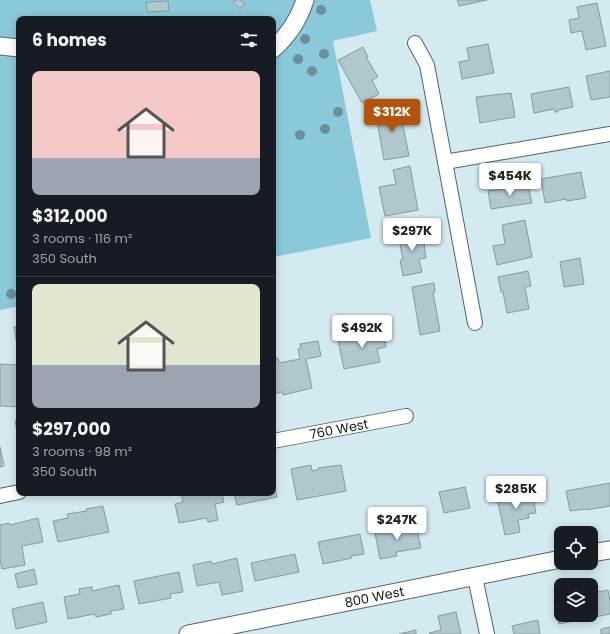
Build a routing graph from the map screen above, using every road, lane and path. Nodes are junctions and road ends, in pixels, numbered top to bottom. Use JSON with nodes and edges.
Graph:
{"nodes":[{"id":1,"x":305,"y":0,"type":"edge"},
{"id":2,"x":415,"y":43,"type":"dead end"},
{"id":3,"x":0,"y":46,"type":"edge"},
{"id":4,"x":276,"y":46,"type":"edge"},
{"id":5,"x":16,"y":48,"type":"edge"},
{"id":6,"x":610,"y":134,"type":"edge"},
{"id":7,"x":445,"y":162,"type":"junction"},
{"id":8,"x":475,"y":323,"type":"dead end"},
{"id":9,"x":406,"y":416,"type":"dead end"},
{"id":10,"x":276,"y":440,"type":"edge"},
{"id":11,"x":16,"y":493,"type":"edge"},
{"id":12,"x":0,"y":496,"type":"edge"},
{"id":13,"x":610,"y":550,"type":"edge"},
{"id":14,"x":598,"y":552,"type":"edge"},
{"id":15,"x":554,"y":560,"type":"edge"},
{"id":16,"x":476,"y":576,"type":"junction"},
{"id":17,"x":188,"y":634,"type":"edge"},
{"id":18,"x":487,"y":634,"type":"edge"}],
"edges":[{"from":1,"to":4,"type":"street"},
{"from":2,"to":7,"type":"street"},
{"from":3,"to":5,"type":"street"},
{"from":6,"to":7,"type":"street"},
{"from":7,"to":8,"type":"street"},
{"from":9,"to":10,"type":"street","name":"760 West"},
{"from":11,"to":12,"type":"street"},
{"from":13,"to":14,"type":"street"},
{"from":15,"to":16,"type":"street","name":"800 West"},
{"from":16,"to":17,"type":"street","name":"800 West"},
{"from":16,"to":18,"type":"street"}]}
